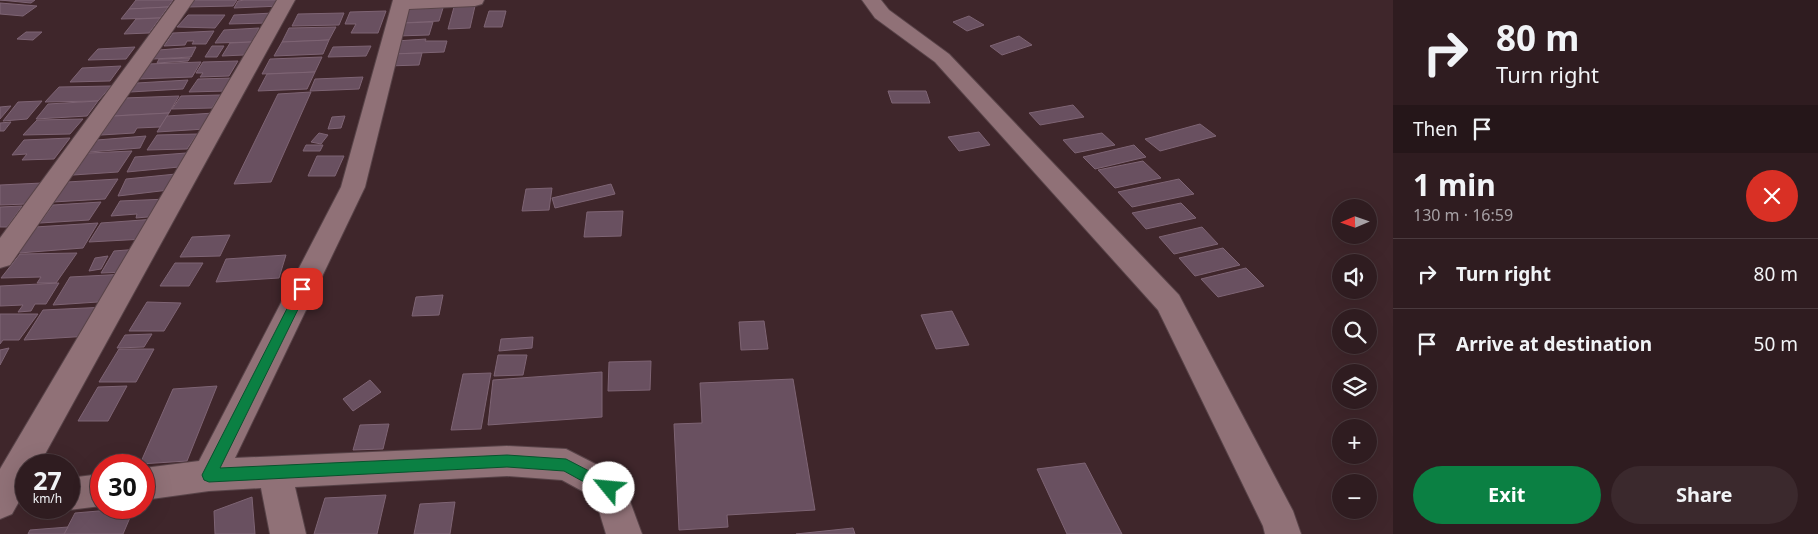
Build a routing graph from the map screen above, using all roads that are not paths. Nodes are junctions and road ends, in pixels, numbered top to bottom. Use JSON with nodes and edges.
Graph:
{"nodes":[{"id":1,"x":185,"y":0,"type":"edge"},
{"id":2,"x":286,"y":0,"type":"edge"},
{"id":3,"x":475,"y":0,"type":"edge"},
{"id":4,"x":871,"y":0,"type":"edge"},
{"id":5,"x":401,"y":2,"type":"edge"},
{"id":6,"x":0,"y":258,"type":"edge"},
{"id":7,"x":274,"y":471,"type":"junction"},
{"id":8,"x":209,"y":475,"type":"junction"},
{"id":9,"x":155,"y":482,"type":"edge"},
{"id":10,"x":15,"y":501,"type":"edge"},
{"id":11,"x":0,"y":502,"type":"edge"},
{"id":12,"x":288,"y":534,"type":"edge"},
{"id":13,"x":624,"y":534,"type":"edge"},
{"id":14,"x":1282,"y":534,"type":"edge"}],
"edges":[{"from":1,"to":6,"type":"street"},
{"from":2,"to":11,"type":"street"},
{"from":3,"to":5,"type":"street"},
{"from":4,"to":14,"type":"street"},
{"from":5,"to":8,"type":"street"},
{"from":7,"to":8,"type":"street"},
{"from":7,"to":12,"type":"street"},
{"from":7,"to":13,"type":"street"},
{"from":8,"to":9,"type":"street"},
{"from":10,"to":11,"type":"street"}]}
